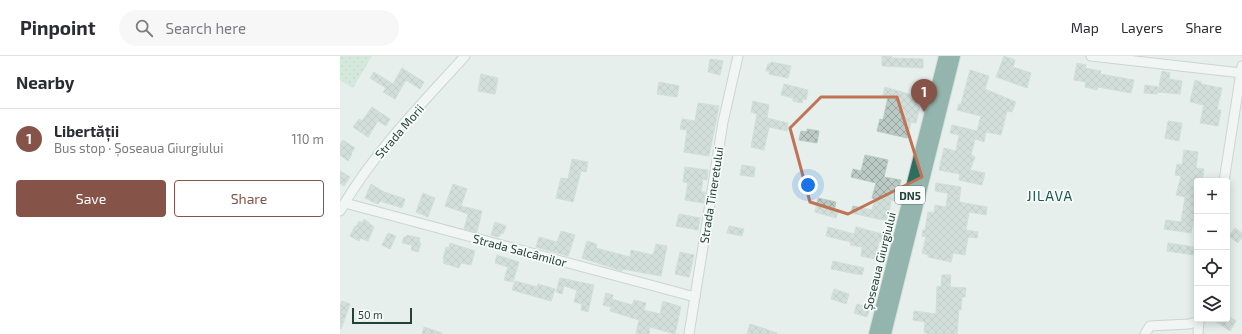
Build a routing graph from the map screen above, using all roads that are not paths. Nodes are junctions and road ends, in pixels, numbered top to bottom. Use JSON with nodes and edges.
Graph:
{"nodes":[{"id":1,"x":465,"y":56,"type":"edge"},
{"id":2,"x":738,"y":56,"type":"edge"},
{"id":3,"x":945,"y":56,"type":"edge"},
{"id":4,"x":954,"y":56,"type":"edge"},
{"id":5,"x":1091,"y":56,"type":"edge"},
{"id":6,"x":1242,"y":71,"type":"edge"},
{"id":7,"x":1224,"y":178,"type":"edge"},
{"id":8,"x":342,"y":206,"type":"edge"},
{"id":9,"x":695,"y":297,"type":"junction"},
{"id":10,"x":1194,"y":322,"type":"edge"},
{"id":11,"x":1200,"y":322,"type":"edge"},
{"id":12,"x":689,"y":334,"type":"edge"},
{"id":13,"x":876,"y":334,"type":"edge"},
{"id":14,"x":885,"y":334,"type":"edge"},
{"id":15,"x":1145,"y":334,"type":"edge"},
{"id":16,"x":1198,"y":334,"type":"edge"}],
"edges":[{"from":1,"to":8,"type":"street","name":"Strada Morii"},
{"from":2,"to":9,"type":"street","name":"Strada Tineretului"},
{"from":3,"to":13,"type":"highway","name":"Șoseaua Giurgiului","number":"DN5"},
{"from":4,"to":14,"type":"highway","name":"Șoseaua Giurgiului","number":"DN5"},
{"from":5,"to":6,"type":"street"},
{"from":6,"to":7,"type":"street"},
{"from":8,"to":9,"type":"street","name":"Strada Salcâmilor"},
{"from":9,"to":12,"type":"street","name":"Strada Tineretului"},
{"from":10,"to":15,"type":"street"},
{"from":11,"to":16,"type":"street"}]}
